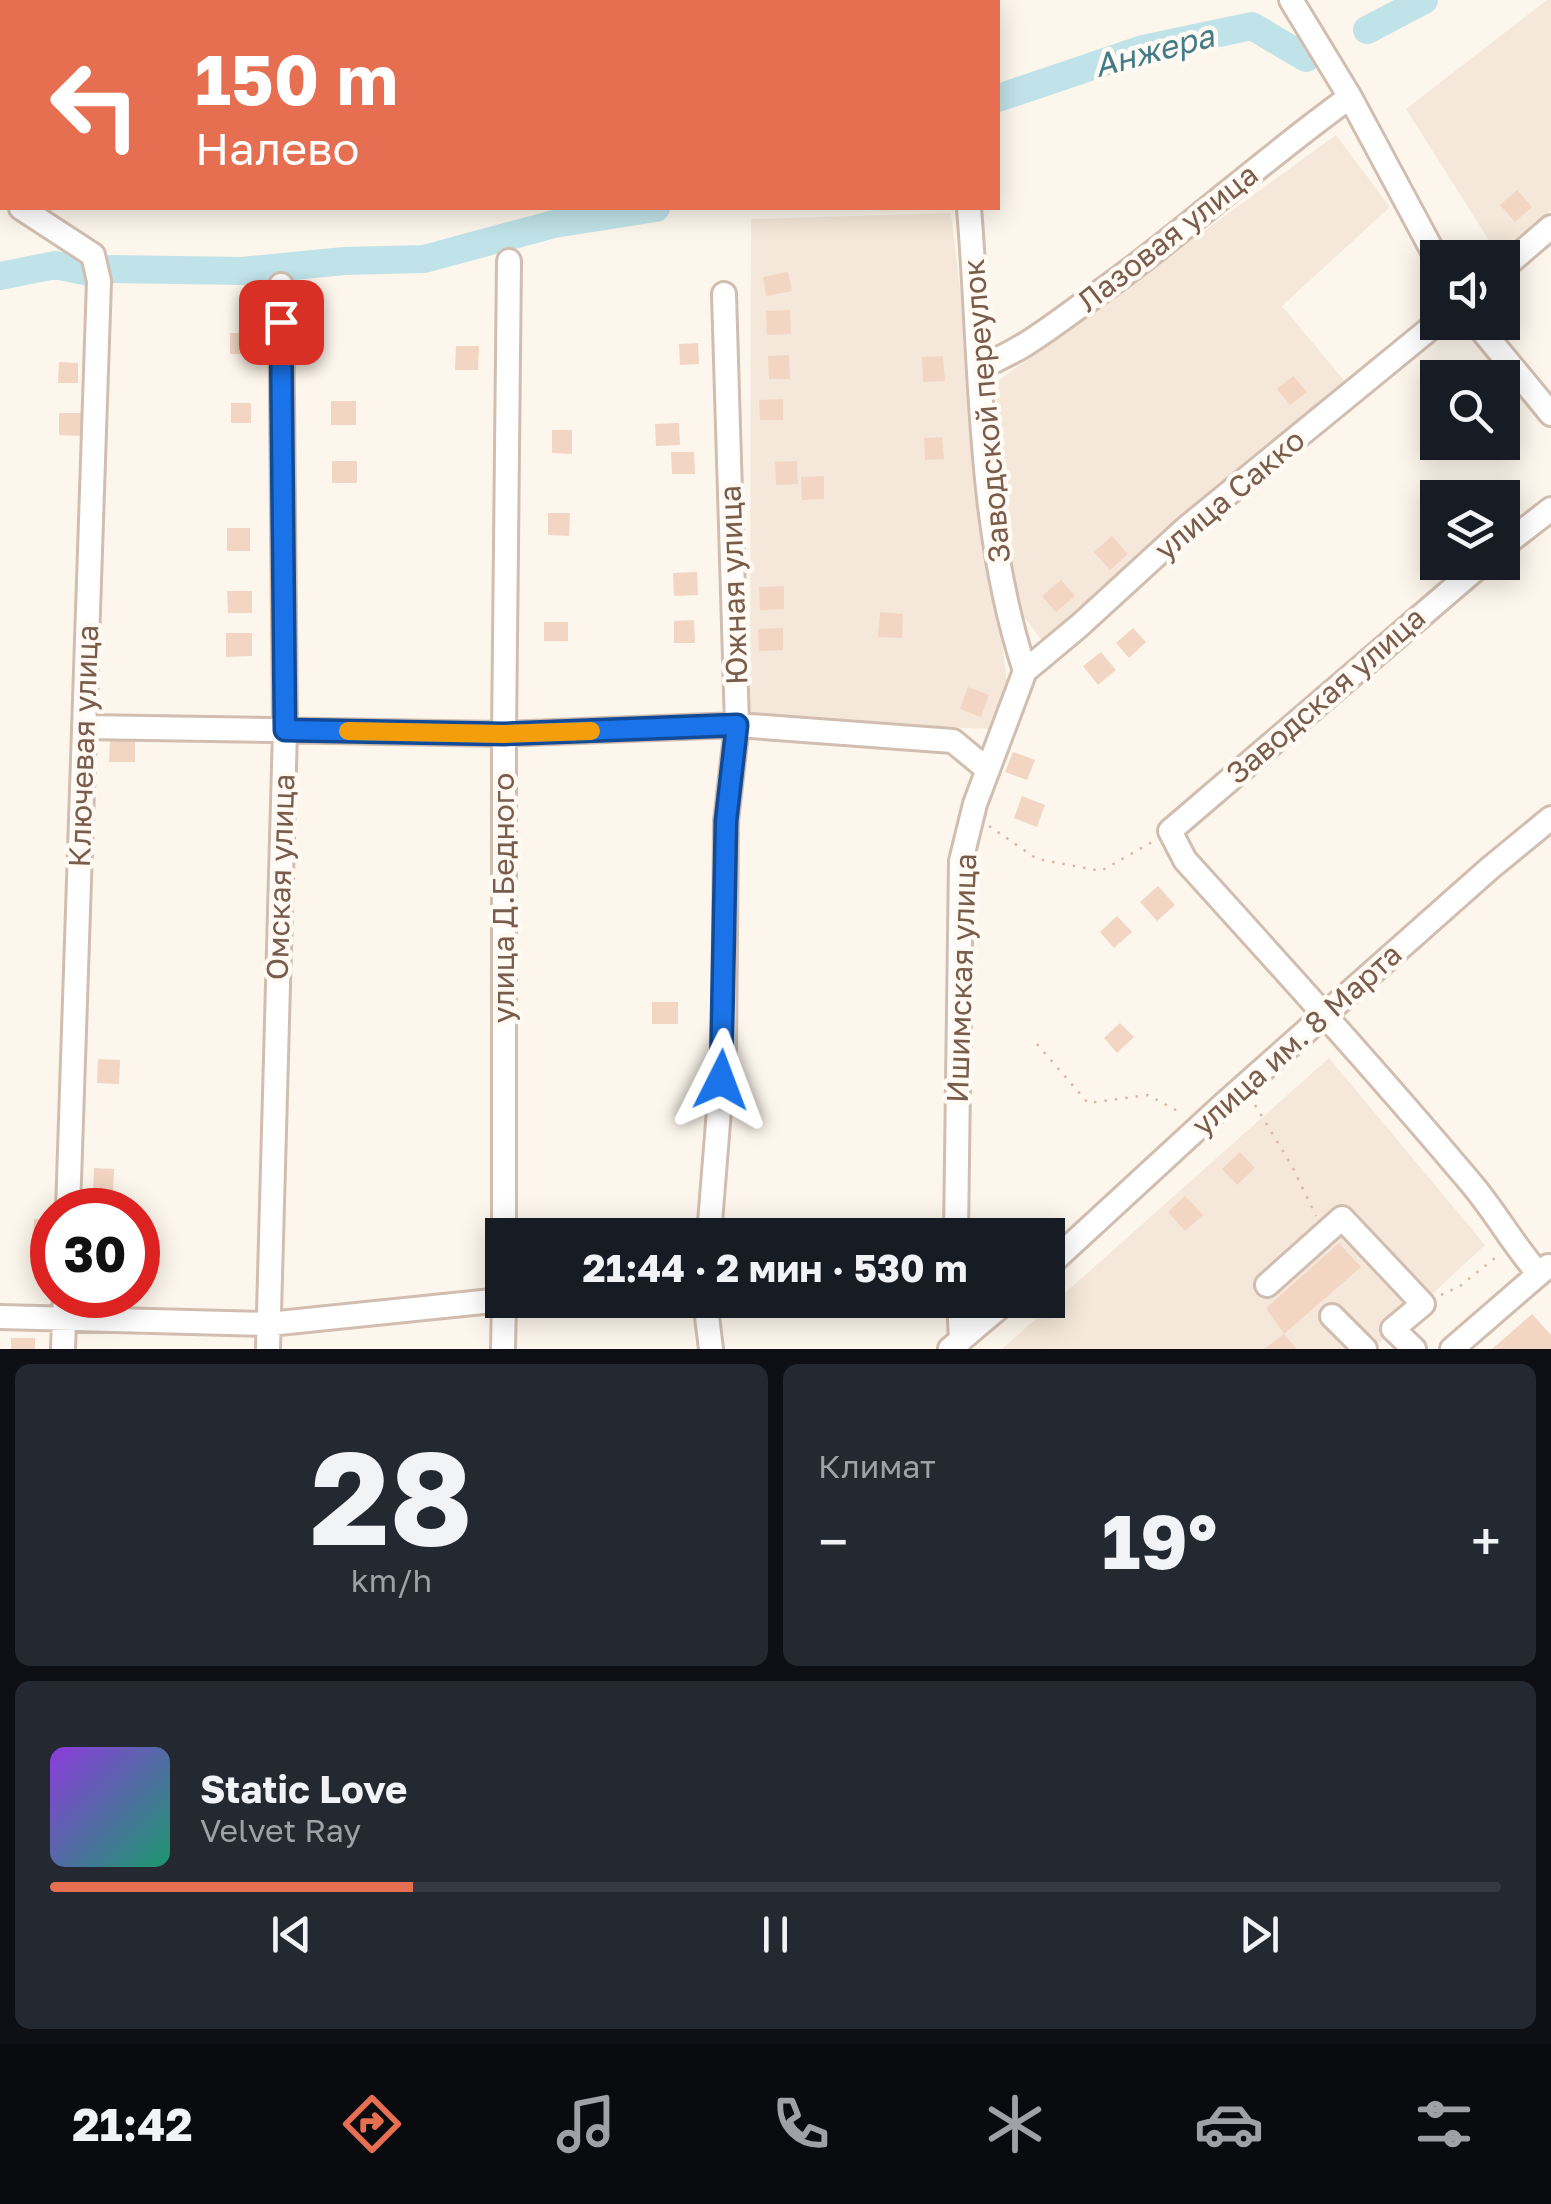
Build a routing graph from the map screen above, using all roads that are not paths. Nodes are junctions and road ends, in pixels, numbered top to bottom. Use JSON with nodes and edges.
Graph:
{"nodes":[{"id":1,"x":1290,"y":0,"type":"edge"},
{"id":2,"x":1350,"y":97,"type":"junction"},
{"id":3,"x":24,"y":210,"type":"edge"},
{"id":4,"x":970,"y":210,"type":"edge"},
{"id":5,"x":1551,"y":227,"type":"edge"},
{"id":6,"x":1426,"y":240,"type":"edge"},
{"id":7,"x":1520,"y":254,"type":"edge"},
{"id":8,"x":509,"y":260,"type":"dead end"},
{"id":9,"x":281,"y":285,"type":"dead end"},
{"id":10,"x":724,"y":294,"type":"dead end"},
{"id":11,"x":1420,"y":337,"type":"edge"},
{"id":12,"x":1490,"y":340,"type":"edge"},
{"id":13,"x":979,"y":367,"type":"junction"},
{"id":14,"x":1551,"y":414,"type":"edge"},
{"id":15,"x":1551,"y":508,"type":"edge"},
{"id":16,"x":1520,"y":533,"type":"edge"},
{"id":17,"x":1463,"y":580,"type":"edge"},
{"id":18,"x":1025,"y":670,"type":"junction"},
{"id":19,"x":737,"y":725,"type":"junction"},
{"id":20,"x":86,"y":727,"type":"junction"},
{"id":21,"x":285,"y":730,"type":"junction"},
{"id":22,"x":504,"y":734,"type":"junction"},
{"id":23,"x":988,"y":770,"type":"junction"},
{"id":24,"x":1551,"y":818,"type":"edge"},
{"id":25,"x":1324,"y":1016,"type":"junction"},
{"id":26,"x":69,"y":1188,"type":"edge"},
{"id":27,"x":504,"y":1218,"type":"edge"},
{"id":28,"x":710,"y":1218,"type":"edge"},
{"id":29,"x":956,"y":1218,"type":"edge"},
{"id":30,"x":1065,"y":1250,"type":"edge"},
{"id":31,"x":1545,"y":1268,"type":"edge"},
{"id":32,"x":1268,"y":1285,"type":"dead end"},
{"id":33,"x":485,"y":1302,"type":"edge"},
{"id":34,"x":30,"y":1312,"type":"edge"},
{"id":35,"x":160,"y":1315,"type":"edge"},
{"id":36,"x":1332,"y":1316,"type":"dead end"},
{"id":37,"x":0,"y":1317,"type":"edge"},
{"id":38,"x":64,"y":1318,"type":"edge"},
{"id":39,"x":503,"y":1318,"type":"edge"},
{"id":40,"x":707,"y":1318,"type":"edge"},
{"id":41,"x":958,"y":1318,"type":"edge"},
{"id":42,"x":987,"y":1318,"type":"edge"},
{"id":43,"x":269,"y":1324,"type":"junction"},
{"id":44,"x":1393,"y":1328,"type":"junction"},
{"id":45,"x":956,"y":1344,"type":"edge"},
{"id":46,"x":63,"y":1349,"type":"edge"},
{"id":47,"x":268,"y":1349,"type":"edge"},
{"id":48,"x":503,"y":1349,"type":"edge"},
{"id":49,"x":711,"y":1349,"type":"edge"},
{"id":50,"x":1367,"y":1349,"type":"edge"},
{"id":51,"x":1414,"y":1349,"type":"edge"},
{"id":52,"x":1452,"y":1349,"type":"edge"}],
"edges":[{"from":1,"to":2,"type":"street"},
{"from":2,"to":6,"type":"street"},
{"from":2,"to":13,"type":"street","name":"Лазовая улица"},
{"from":3,"to":20,"type":"street","name":"Ключевая улица"},
{"from":4,"to":13,"type":"street","name":"Заводской переулок"},
{"from":5,"to":7,"type":"street"},
{"from":8,"to":22,"type":"street","name":"улица Д.Бедного"},
{"from":9,"to":21,"type":"street","name":"Омская улица"},
{"from":10,"to":19,"type":"street","name":"Южная улица"},
{"from":11,"to":18,"type":"street","name":"улица Сакко"},
{"from":12,"to":14,"type":"street"},
{"from":13,"to":18,"type":"street","name":"Заводской переулок"},
{"from":15,"to":16,"type":"street"},
{"from":17,"to":25,"type":"street","name":"Заводская улица"},
{"from":18,"to":23,"type":"street","name":"Ишимская улица"},
{"from":19,"to":22,"type":"street"},
{"from":19,"to":23,"type":"street"},
{"from":19,"to":28,"type":"street","name":"Южная улица"},
{"from":20,"to":21,"type":"street"},
{"from":20,"to":26,"type":"street","name":"Ключевая улица"},
{"from":21,"to":22,"type":"street"},
{"from":21,"to":43,"type":"street","name":"Омская улица"},
{"from":22,"to":27,"type":"street","name":"улица Д.Бедного"},
{"from":23,"to":29,"type":"street","name":"Ишимская улица"},
{"from":24,"to":25,"type":"street","name":"улица им. 8 Марта"},
{"from":25,"to":30,"type":"street","name":"улица им. 8 Марта"},
{"from":25,"to":31,"type":"street"},
{"from":31,"to":52,"type":"street"},
{"from":32,"to":44,"type":"street"},
{"from":33,"to":43,"type":"street"},
{"from":34,"to":37,"type":"street"},
{"from":35,"to":43,"type":"street"},
{"from":36,"to":50,"type":"street"},
{"from":38,"to":46,"type":"street"},
{"from":39,"to":48,"type":"street"},
{"from":40,"to":49,"type":"street"},
{"from":41,"to":45,"type":"street"},
{"from":42,"to":45,"type":"street"},
{"from":43,"to":47,"type":"street","name":"Омская улица"},
{"from":44,"to":50,"type":"street"},
{"from":44,"to":51,"type":"street"}]}
